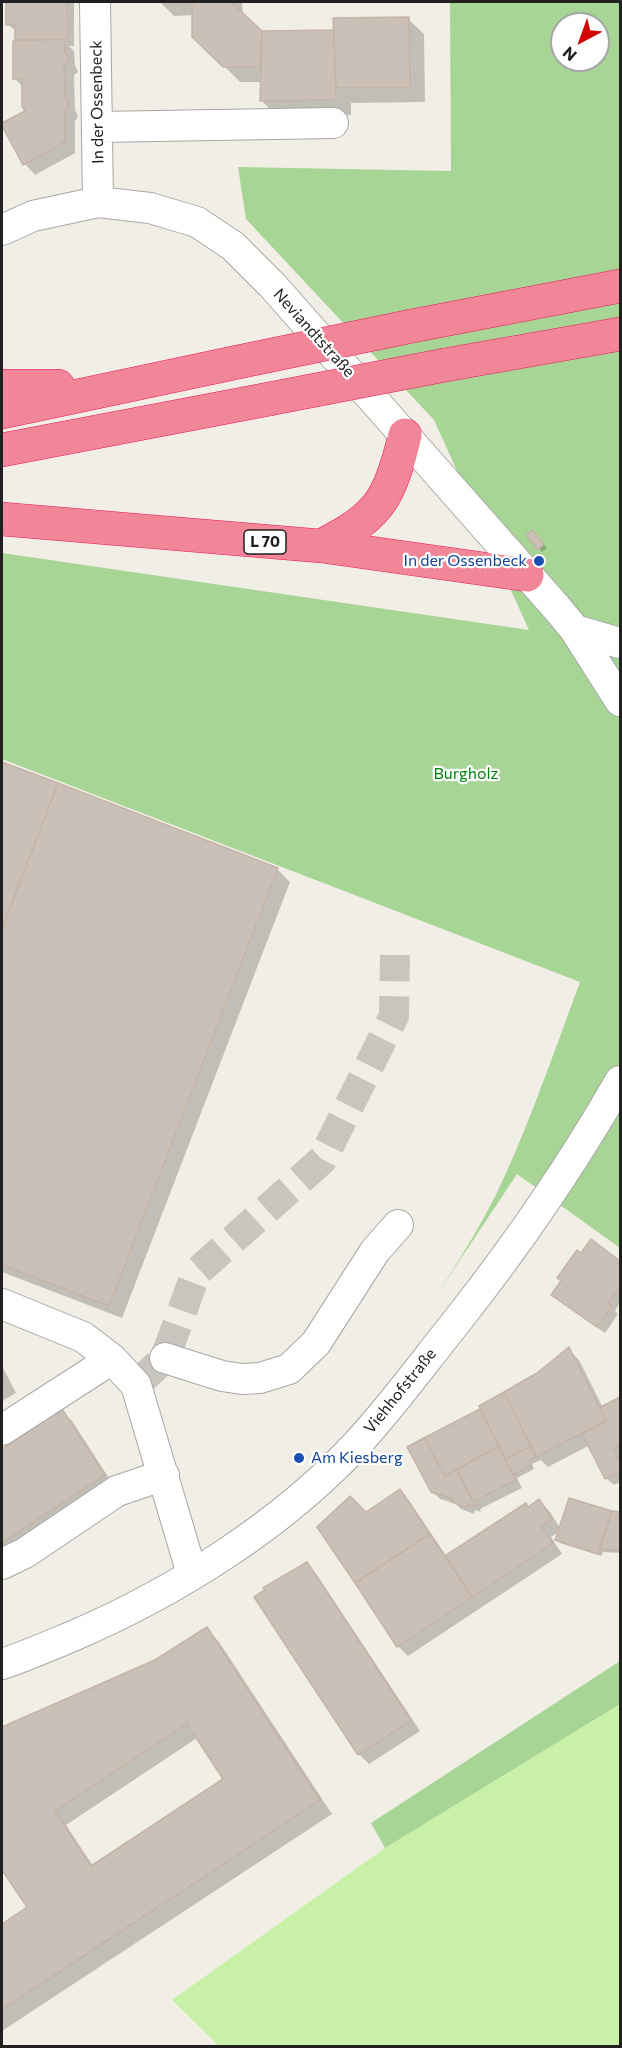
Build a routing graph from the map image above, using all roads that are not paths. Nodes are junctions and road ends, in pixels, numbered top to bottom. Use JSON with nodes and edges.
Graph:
{"nodes":[{"id":1,"x":95,"y":2,"type":"edge"},
{"id":2,"x":333,"y":123,"type":"dead end"},
{"id":3,"x":98,"y":127,"type":"junction"},
{"id":4,"x":98,"y":202,"type":"junction"},
{"id":5,"x":2,"y":230,"type":"edge"},
{"id":6,"x":621,"y":285,"type":"edge"},
{"id":7,"x":621,"y":334,"type":"edge"},
{"id":8,"x":2,"y":386,"type":"edge"},
{"id":9,"x":129,"y":387,"type":"junction"},
{"id":10,"x":2,"y":412,"type":"edge"},
{"id":11,"x":405,"y":435,"type":"junction"},
{"id":12,"x":2,"y":450,"type":"edge"},
{"id":13,"x":2,"y":519,"type":"edge"},
{"id":14,"x":321,"y":546,"type":"junction"},
{"id":15,"x":527,"y":574,"type":"junction"},
{"id":16,"x":574,"y":630,"type":"junction"},
{"id":17,"x":621,"y":643,"type":"edge"},
{"id":18,"x":621,"y":701,"type":"edge"},
{"id":19,"x":621,"y":1081,"type":"edge"},
{"id":20,"x":398,"y":1225,"type":"dead end"},
{"id":21,"x":2,"y":1304,"type":"edge"},
{"id":22,"x":165,"y":1358,"type":"dead end"},
{"id":23,"x":112,"y":1359,"type":"junction"},
{"id":24,"x":2,"y":1430,"type":"edge"},
{"id":25,"x":164,"y":1475,"type":"junction"},
{"id":26,"x":2,"y":1564,"type":"edge"},
{"id":27,"x":192,"y":1574,"type":"junction"},
{"id":28,"x":2,"y":1664,"type":"edge"}],
"edges":[{"from":1,"to":3,"type":"street","name":"In der Ossenbeck"},
{"from":2,"to":3,"type":"street"},
{"from":3,"to":4,"type":"street","name":"In der Ossenbeck"},
{"from":4,"to":5,"type":"street","name":"Neviandtstraße"},
{"from":4,"to":11,"type":"street","name":"Neviandtstraße"},
{"from":6,"to":9,"type":"highway","bridge":true},
{"from":7,"to":12,"type":"highway","bridge":true},
{"from":8,"to":9,"type":"highway"},
{"from":9,"to":10,"type":"highway"},
{"from":11,"to":14,"type":"highway"},
{"from":11,"to":15,"type":"street","name":"Neviandtstraße"},
{"from":13,"to":14,"type":"highway","number":"L 70"},
{"from":14,"to":15,"type":"highway","number":"L 70"},
{"from":15,"to":16,"type":"street","name":"Neviandtstraße"},
{"from":16,"to":17,"type":"street"},
{"from":16,"to":18,"type":"street"},
{"from":19,"to":27,"type":"street","name":"Viehhofstraße"},
{"from":20,"to":22,"type":"street"},
{"from":21,"to":23,"type":"street"},
{"from":23,"to":24,"type":"street"},
{"from":23,"to":25,"type":"street"},
{"from":25,"to":26,"type":"street"},
{"from":25,"to":27,"type":"street"},
{"from":27,"to":28,"type":"street","name":"Viehhofstraße"}]}
